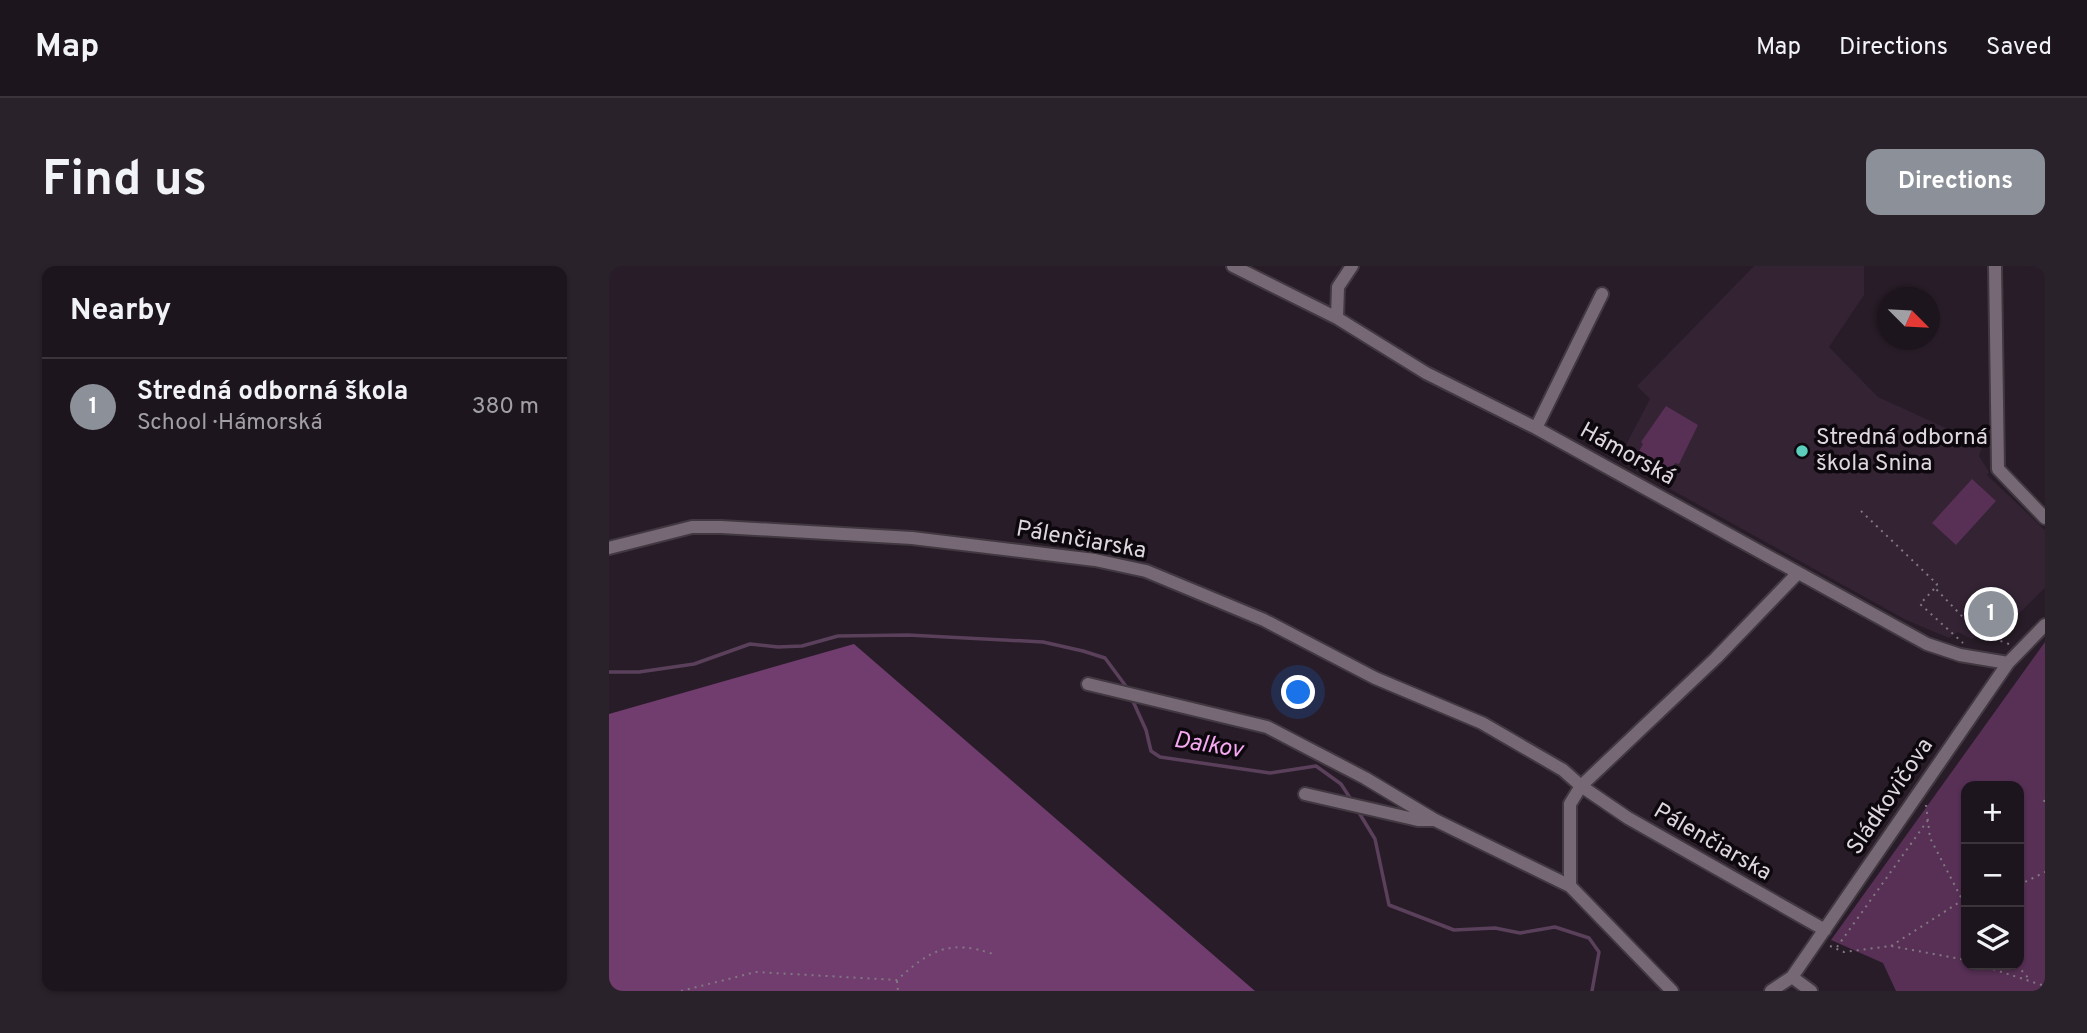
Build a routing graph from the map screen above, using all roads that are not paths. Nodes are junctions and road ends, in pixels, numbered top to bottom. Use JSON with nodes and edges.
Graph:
{"nodes":[{"id":1,"x":1233,"y":266,"type":"edge"},
{"id":2,"x":1352,"y":266,"type":"edge"},
{"id":3,"x":1995,"y":266,"type":"edge"},
{"id":4,"x":1602,"y":294,"type":"dead end"},
{"id":5,"x":1337,"y":318,"type":"junction"},
{"id":6,"x":1536,"y":428,"type":"junction"},
{"id":7,"x":2045,"y":518,"type":"edge"},
{"id":8,"x":609,"y":548,"type":"edge"},
{"id":9,"x":1797,"y":574,"type":"junction"},
{"id":10,"x":2045,"y":625,"type":"edge"},
{"id":11,"x":2008,"y":663,"type":"junction"},
{"id":12,"x":1088,"y":684,"type":"dead end"},
{"id":13,"x":1581,"y":786,"type":"junction"},
{"id":14,"x":1305,"y":794,"type":"dead end"},
{"id":15,"x":1435,"y":820,"type":"junction"},
{"id":16,"x":1570,"y":886,"type":"junction"},
{"id":17,"x":1825,"y":930,"type":"junction"},
{"id":18,"x":1792,"y":977,"type":"junction"},
{"id":19,"x":1670,"y":991,"type":"edge"},
{"id":20,"x":1771,"y":991,"type":"edge"},
{"id":21,"x":1811,"y":991,"type":"edge"}],
"edges":[{"from":1,"to":5,"type":"street","name":"Hámorská"},
{"from":2,"to":5,"type":"street"},
{"from":3,"to":7,"type":"street"},
{"from":4,"to":6,"type":"street"},
{"from":5,"to":6,"type":"street","name":"Hámorská"},
{"from":6,"to":9,"type":"street","name":"Hámorská"},
{"from":8,"to":13,"type":"street","name":"Pálenčiarska"},
{"from":9,"to":11,"type":"street","name":"Hámorská"},
{"from":9,"to":13,"type":"street"},
{"from":10,"to":11,"type":"street","name":"Sládkovičova"},
{"from":11,"to":17,"type":"street","name":"Sládkovičova"},
{"from":12,"to":15,"type":"street"},
{"from":13,"to":16,"type":"street"},
{"from":13,"to":17,"type":"street","name":"Pálenčiarska"},
{"from":14,"to":15,"type":"street"},
{"from":15,"to":16,"type":"street"},
{"from":16,"to":19,"type":"street"},
{"from":17,"to":18,"type":"street","name":"Sládkovičova"},
{"from":18,"to":20,"type":"street","name":"Sládkovičova"},
{"from":18,"to":21,"type":"street"}]}
